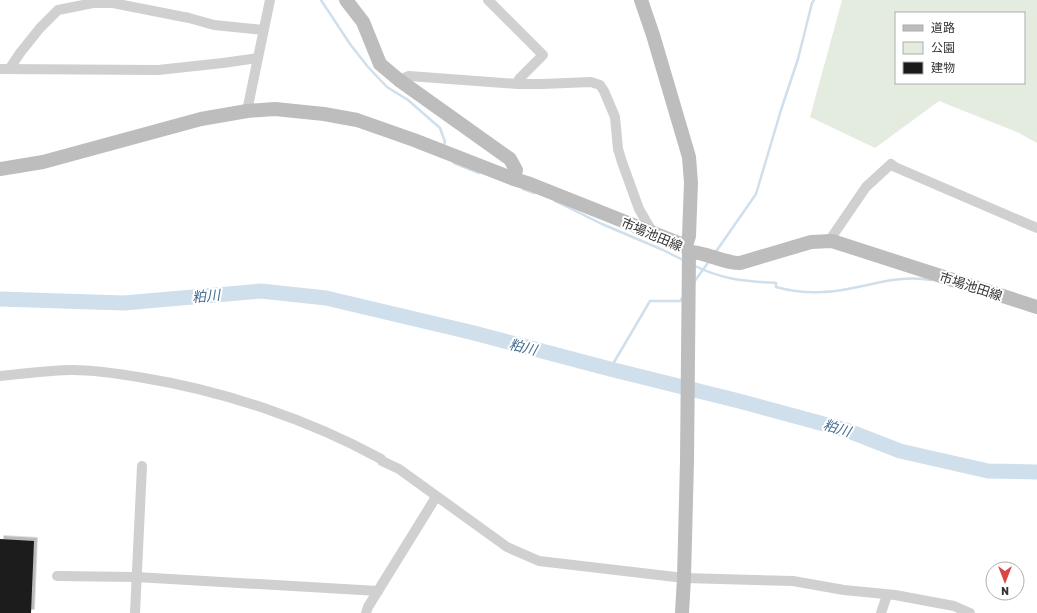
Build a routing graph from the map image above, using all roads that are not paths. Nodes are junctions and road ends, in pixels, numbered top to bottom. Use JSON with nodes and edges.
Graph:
{"nodes":[{"id":1,"x":270,"y":0,"type":"edge"},
{"id":2,"x":346,"y":0,"type":"edge"},
{"id":3,"x":488,"y":0,"type":"edge"},
{"id":4,"x":641,"y":0,"type":"edge"},
{"id":5,"x":263,"y":30,"type":"junction"},
{"id":6,"x":258,"y":58,"type":"junction"},
{"id":7,"x":5,"y":68,"type":"edge"},
{"id":8,"x":399,"y":80,"type":"junction"},
{"id":9,"x":518,"y":84,"type":"junction"},
{"id":10,"x":247,"y":111,"type":"junction"},
{"id":11,"x":0,"y":169,"type":"edge"},
{"id":12,"x":514,"y":179,"type":"junction"},
{"id":13,"x":1037,"y":228,"type":"edge"},
{"id":14,"x":650,"y":232,"type":"junction"},
{"id":15,"x":828,"y":241,"type":"junction"},
{"id":16,"x":687,"y":249,"type":"junction"},
{"id":17,"x":1037,"y":307,"type":"edge"},
{"id":18,"x":0,"y":376,"type":"edge"},
{"id":19,"x":142,"y":466,"type":"dead end"},
{"id":20,"x":436,"y":496,"type":"junction"},
{"id":21,"x":684,"y":573,"type":"junction"},
{"id":22,"x":57,"y":576,"type":"dead end"},
{"id":23,"x":136,"y":578,"type":"junction"},
{"id":24,"x":378,"y":591,"type":"junction"},
{"id":25,"x":887,"y":596,"type":"junction"},
{"id":26,"x":135,"y":613,"type":"edge"},
{"id":27,"x":366,"y":613,"type":"edge"},
{"id":28,"x":682,"y":613,"type":"edge"},
{"id":29,"x":881,"y":613,"type":"edge"},
{"id":30,"x":970,"y":613,"type":"edge"}],
"edges":[{"from":1,"to":5,"type":"street"},
{"from":2,"to":8,"type":"street"},
{"from":3,"to":9,"type":"street"},
{"from":4,"to":16,"type":"street"},
{"from":5,"to":6,"type":"street"},
{"from":5,"to":7,"type":"street"},
{"from":6,"to":7,"type":"street"},
{"from":6,"to":10,"type":"street"},
{"from":8,"to":9,"type":"street"},
{"from":8,"to":12,"type":"street"},
{"from":9,"to":14,"type":"street"},
{"from":10,"to":11,"type":"street","name":"市場池田線"},
{"from":10,"to":12,"type":"street","name":"市場池田線"},
{"from":12,"to":14,"type":"street","name":"市場池田線"},
{"from":13,"to":15,"type":"street"},
{"from":14,"to":16,"type":"street","name":"市場池田線"},
{"from":15,"to":16,"type":"street","name":"市場池田線"},
{"from":15,"to":17,"type":"street","name":"市場池田線"},
{"from":16,"to":21,"type":"street"},
{"from":18,"to":20,"type":"street"},
{"from":19,"to":23,"type":"street"},
{"from":20,"to":21,"type":"street"},
{"from":20,"to":24,"type":"street"},
{"from":21,"to":25,"type":"street"},
{"from":21,"to":28,"type":"street"},
{"from":22,"to":23,"type":"street"},
{"from":23,"to":24,"type":"street"},
{"from":23,"to":26,"type":"street"},
{"from":24,"to":27,"type":"street"},
{"from":25,"to":29,"type":"street"},
{"from":25,"to":30,"type":"street"}]}
